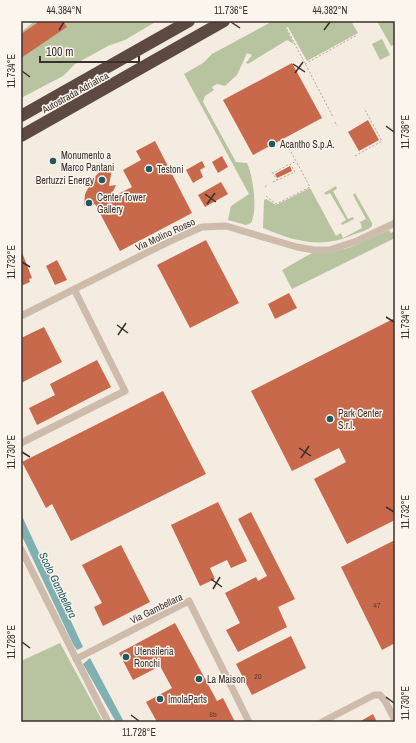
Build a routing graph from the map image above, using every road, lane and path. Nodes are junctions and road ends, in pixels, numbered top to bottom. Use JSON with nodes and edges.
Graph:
{"nodes":[{"id":1,"x":189,"y":21,"type":"edge"},
{"id":2,"x":224,"y":21,"type":"edge"},
{"id":3,"x":288,"y":28,"type":"dead end"},
{"id":4,"x":357,"y":35,"type":"dead end"},
{"id":5,"x":304,"y":65,"type":"junction"},
{"id":6,"x":364,"y":108,"type":"dead end"},
{"id":7,"x":21,"y":116,"type":"edge"},
{"id":8,"x":333,"y":117,"type":"dead end"},
{"id":9,"x":335,"y":122,"type":"dead end"},
{"id":10,"x":337,"y":126,"type":"dead end"},
{"id":11,"x":21,"y":136,"type":"edge"},
{"id":12,"x":287,"y":145,"type":"dead end"},
{"id":13,"x":355,"y":156,"type":"dead end"},
{"id":14,"x":296,"y":161,"type":"junction"},
{"id":15,"x":290,"y":164,"type":"junction"},
{"id":16,"x":277,"y":180,"type":"junction"},
{"id":17,"x":273,"y":182,"type":"dead end"},
{"id":18,"x":267,"y":185,"type":"dead end"},
{"id":19,"x":265,"y":187,"type":"dead end"},
{"id":20,"x":263,"y":198,"type":"dead end"},
{"id":21,"x":395,"y":223,"type":"edge"},
{"id":22,"x":75,"y":291,"type":"junction"},
{"id":23,"x":21,"y":316,"type":"edge"},
{"id":24,"x":21,"y":443,"type":"edge"},
{"id":25,"x":21,"y":549,"type":"edge"},
{"id":26,"x":76,"y":659,"type":"junction"},
{"id":27,"x":395,"y":720,"type":"edge"},
{"id":28,"x":108,"y":722,"type":"edge"},
{"id":29,"x":249,"y":722,"type":"edge"},
{"id":30,"x":322,"y":722,"type":"edge"}],
"edges":[{"from":1,"to":7,"type":"highway","name":"Autostrada Adriatica"},
{"from":2,"to":11,"type":"highway","name":"Autostrada Adriatica"},
{"from":3,"to":5,"type":"path"},
{"from":4,"to":5,"type":"path"},
{"from":5,"to":8,"type":"path"},
{"from":6,"to":13,"type":"path"},
{"from":9,"to":10,"type":"path"},
{"from":12,"to":14,"type":"path"},
{"from":14,"to":15,"type":"path"},
{"from":14,"to":20,"type":"path"},
{"from":15,"to":16,"type":"path"},
{"from":15,"to":16,"type":"path"},
{"from":16,"to":17,"type":"path"},
{"from":18,"to":19,"type":"path"},
{"from":21,"to":22,"type":"street","name":"Via Molino Rosso"},
{"from":22,"to":23,"type":"street","name":"Via Molino Rosso"},
{"from":22,"to":24,"type":"street"},
{"from":25,"to":26,"type":"street"},
{"from":26,"to":28,"type":"street"},
{"from":26,"to":29,"type":"street","name":"Via Gambellara"},
{"from":27,"to":30,"type":"street"}]}
